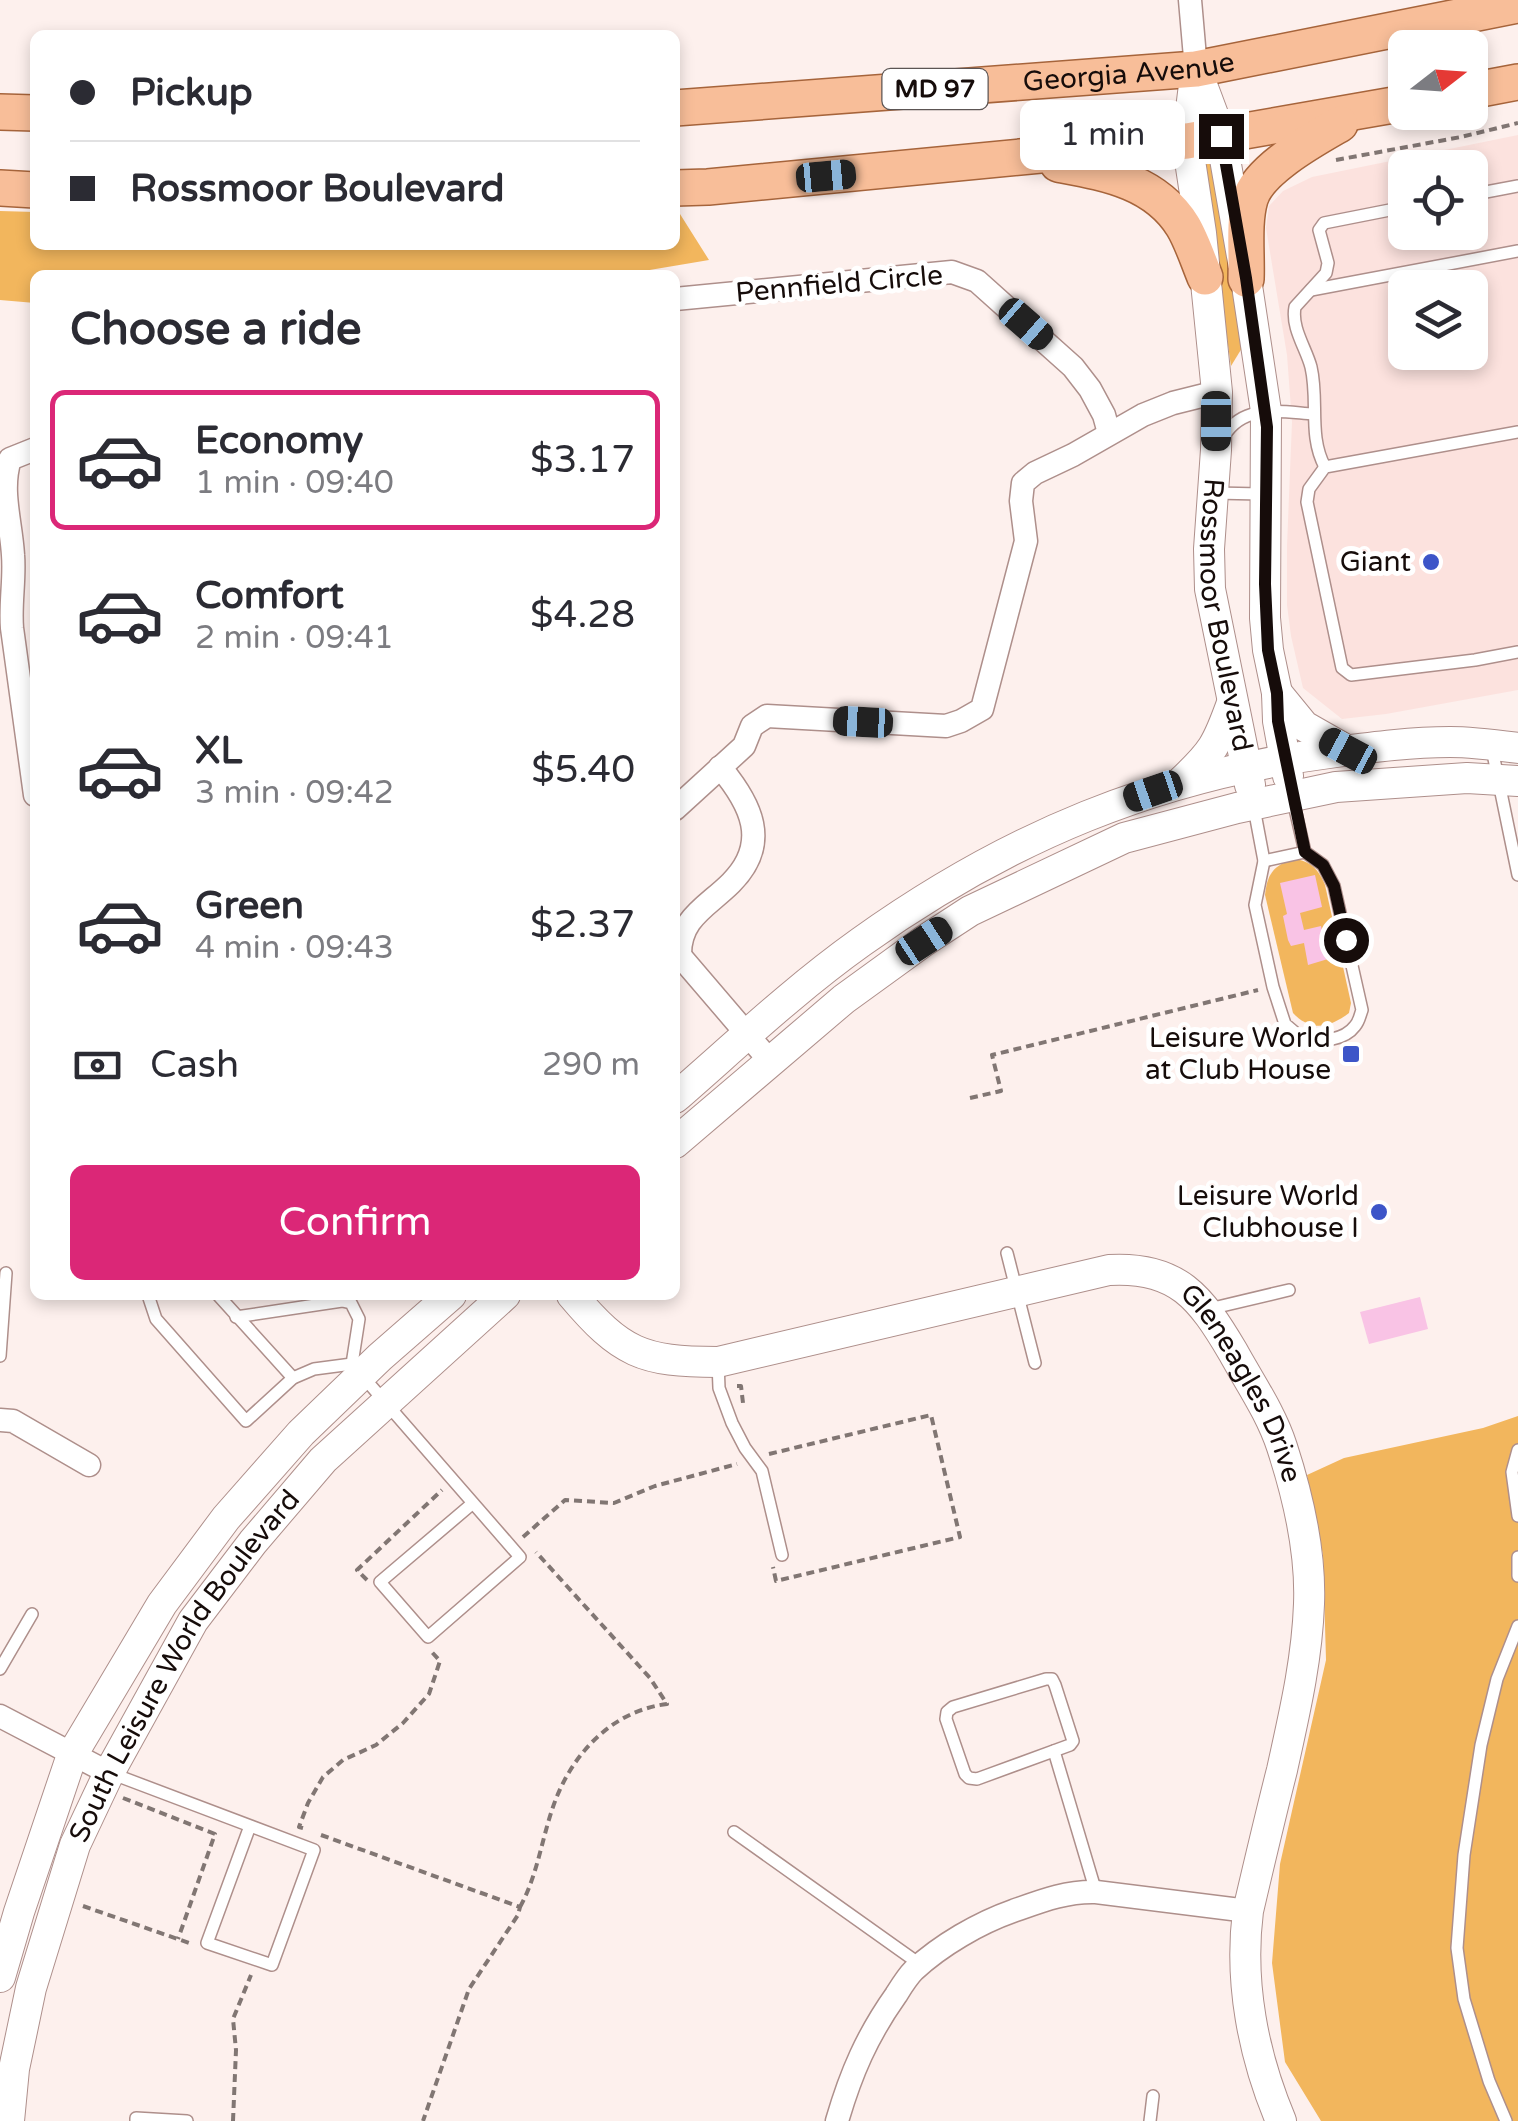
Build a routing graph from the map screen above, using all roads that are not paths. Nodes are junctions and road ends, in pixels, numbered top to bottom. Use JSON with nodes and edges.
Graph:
{"nodes":[{"id":1,"x":1190,"y":0,"type":"edge"},
{"id":2,"x":1518,"y":6,"type":"edge"},
{"id":3,"x":1196,"y":70,"type":"junction"},
{"id":4,"x":1518,"y":82,"type":"edge"},
{"id":5,"x":1488,"y":88,"type":"edge"},
{"id":6,"x":1388,"y":106,"type":"edge"},
{"id":7,"x":1388,"y":107,"type":"edge"},
{"id":8,"x":680,"y":108,"type":"edge"},
{"id":9,"x":0,"y":112,"type":"edge"},
{"id":10,"x":30,"y":112,"type":"edge"},
{"id":11,"x":1204,"y":139,"type":"junction"},
{"id":12,"x":1022,"y":158,"type":"junction"},
{"id":13,"x":1518,"y":186,"type":"edge"},
{"id":14,"x":0,"y":188,"type":"edge"},
{"id":15,"x":680,"y":188,"type":"edge"},
{"id":16,"x":30,"y":190,"type":"edge"},
{"id":17,"x":1488,"y":192,"type":"edge"},
{"id":18,"x":1388,"y":210,"type":"edge"},
{"id":19,"x":1518,"y":252,"type":"edge"},
{"id":20,"x":1205,"y":277,"type":"junction"},
{"id":21,"x":1246,"y":278,"type":"junction"},
{"id":22,"x":1310,"y":290,"type":"junction"},
{"id":23,"x":680,"y":299,"type":"edge"},
{"id":24,"x":1254,"y":343,"type":"junction"},
{"id":25,"x":1217,"y":392,"type":"junction"},
{"id":26,"x":1266,"y":411,"type":"junction"},
{"id":27,"x":1314,"y":414,"type":"junction"},
{"id":28,"x":1518,"y":432,"type":"edge"},
{"id":29,"x":1108,"y":433,"type":"junction"},
{"id":30,"x":30,"y":450,"type":"edge"},
{"id":31,"x":1216,"y":450,"type":"junction"},
{"id":32,"x":5,"y":454,"type":"edge"},
{"id":33,"x":1325,"y":468,"type":"junction"},
{"id":34,"x":1213,"y":493,"type":"junction"},
{"id":35,"x":1266,"y":494,"type":"junction"},
{"id":36,"x":1265,"y":618,"type":"junction"},
{"id":37,"x":1217,"y":627,"type":"junction"},
{"id":38,"x":1518,"y":652,"type":"edge"},
{"id":39,"x":1277,"y":693,"type":"junction"},
{"id":40,"x":1232,"y":703,"type":"junction"},
{"id":41,"x":1505,"y":746,"type":"edge"},
{"id":42,"x":1348,"y":751,"type":"junction"},
{"id":43,"x":30,"y":757,"type":"edge"},
{"id":44,"x":1285,"y":759,"type":"junction"},
{"id":45,"x":1246,"y":767,"type":"junction"},
{"id":46,"x":720,"y":768,"type":"junction"},
{"id":47,"x":1509,"y":781,"type":"edge"},
{"id":48,"x":1180,"y":783,"type":"junction"},
{"id":49,"x":1292,"y":796,"type":"junction"},
{"id":50,"x":680,"y":804,"type":"edge"},
{"id":51,"x":1253,"y":804,"type":"junction"},
{"id":52,"x":1305,"y":852,"type":"junction"},
{"id":53,"x":1264,"y":861,"type":"junction"},
{"id":54,"x":1518,"y":871,"type":"edge"},
{"id":55,"x":680,"y":939,"type":"edge"},
{"id":56,"x":680,"y":956,"type":"edge"},
{"id":57,"x":748,"y":1035,"type":"junction"},
{"id":58,"x":770,"y":1062,"type":"junction"},
{"id":59,"x":680,"y":1094,"type":"edge"},
{"id":60,"x":680,"y":1139,"type":"edge"},
{"id":61,"x":1006,"y":1252,"type":"dead end"},
{"id":62,"x":6,"y":1273,"type":"dead end"},
{"id":63,"x":1288,"y":1290,"type":"dead end"},
{"id":64,"x":1017,"y":1291,"type":"junction"},
{"id":65,"x":150,"y":1300,"type":"edge"},
{"id":66,"x":222,"y":1300,"type":"edge"},
{"id":67,"x":445,"y":1300,"type":"edge"},
{"id":68,"x":500,"y":1300,"type":"edge"},
{"id":69,"x":576,"y":1300,"type":"edge"},
{"id":70,"x":1205,"y":1310,"type":"junction"},
{"id":71,"x":236,"y":1317,"type":"junction"},
{"id":72,"x":0,"y":1356,"type":"edge"},
{"id":73,"x":718,"y":1362,"type":"junction"},
{"id":74,"x":1035,"y":1363,"type":"dead end"},
{"id":75,"x":357,"y":1370,"type":"junction"},
{"id":76,"x":293,"y":1378,"type":"junction"},
{"id":77,"x":386,"y":1403,"type":"junction"},
{"id":78,"x":0,"y":1420,"type":"edge"},
{"id":79,"x":1518,"y":1450,"type":"edge"},
{"id":80,"x":89,"y":1465,"type":"dead end"},
{"id":81,"x":473,"y":1503,"type":"junction"},
{"id":82,"x":1518,"y":1516,"type":"edge"},
{"id":83,"x":1518,"y":1557,"type":"edge"},
{"id":84,"x":777,"y":1560,"type":"road end"},
{"id":85,"x":1518,"y":1576,"type":"edge"},
{"id":86,"x":32,"y":1614,"type":"dead end"},
{"id":87,"x":1518,"y":1626,"type":"edge"},
{"id":88,"x":0,"y":1669,"type":"edge"},
{"id":89,"x":0,"y":1716,"type":"edge"},
{"id":90,"x":1054,"y":1751,"type":"junction"},
{"id":91,"x":72,"y":1755,"type":"junction"},
{"id":92,"x":108,"y":1773,"type":"junction"},
{"id":93,"x":250,"y":1826,"type":"junction"},
{"id":94,"x":734,"y":1832,"type":"dead end"},
{"id":95,"x":1096,"y":1892,"type":"junction"},
{"id":96,"x":1248,"y":1911,"type":"junction"},
{"id":97,"x":921,"y":1965,"type":"junction"},
{"id":98,"x":0,"y":1977,"type":"edge"},
{"id":99,"x":1153,"y":2096,"type":"dead end"},
{"id":100,"x":9,"y":2121,"type":"edge"},
{"id":101,"x":136,"y":2121,"type":"edge"},
{"id":102,"x":187,"y":2121,"type":"edge"},
{"id":103,"x":837,"y":2121,"type":"edge"},
{"id":104,"x":1150,"y":2121,"type":"edge"},
{"id":105,"x":1281,"y":2121,"type":"edge"},
{"id":106,"x":1506,"y":2121,"type":"edge"}],
"edges":[{"from":1,"to":3,"type":"street","name":"Rossmoor Boulevard"},
{"from":2,"to":3,"type":"main road","name":"Georgia Avenue","number":"MD 97"},
{"from":3,"to":8,"type":"main road","name":"Georgia Avenue","number":"MD 97"},
{"from":3,"to":11,"type":"street","name":"Rossmoor Boulevard"},
{"from":4,"to":5,"type":"main road"},
{"from":6,"to":11,"type":"main road"},
{"from":7,"to":21,"type":"main road"},
{"from":9,"to":10,"type":"main road"},
{"from":11,"to":12,"type":"main road"},
{"from":11,"to":20,"type":"street","name":"Rossmoor Boulevard"},
{"from":11,"to":21,"type":"street","name":"Rossmoor Boulevard"},
{"from":12,"to":15,"type":"main road"},
{"from":12,"to":20,"type":"main road"},
{"from":13,"to":17,"type":"lane"},
{"from":14,"to":16,"type":"main road"},
{"from":18,"to":22,"type":"lane"},
{"from":19,"to":22,"type":"lane"},
{"from":20,"to":25,"type":"street","name":"Rossmoor Boulevard"},
{"from":21,"to":24,"type":"street","name":"Rossmoor Boulevard"},
{"from":22,"to":27,"type":"lane"},
{"from":23,"to":29,"type":"street","name":"Pennfield Circle"},
{"from":24,"to":25,"type":"street"},
{"from":24,"to":26,"type":"street","name":"Rossmoor Boulevard"},
{"from":25,"to":29,"type":"street"},
{"from":25,"to":31,"type":"street","name":"Rossmoor Boulevard"},
{"from":26,"to":27,"type":"lane"},
{"from":26,"to":31,"type":"lane"},
{"from":26,"to":35,"type":"street","name":"Rossmoor Boulevard"},
{"from":27,"to":33,"type":"lane"},
{"from":28,"to":33,"type":"lane"},
{"from":29,"to":46,"type":"street"},
{"from":30,"to":32,"type":"street"},
{"from":31,"to":34,"type":"street","name":"Rossmoor Boulevard"},
{"from":32,"to":43,"type":"street"},
{"from":33,"to":38,"type":"lane"},
{"from":34,"to":35,"type":"lane"},
{"from":34,"to":37,"type":"street","name":"Rossmoor Boulevard"},
{"from":35,"to":36,"type":"street","name":"Rossmoor Boulevard"},
{"from":36,"to":37,"type":"street"},
{"from":36,"to":39,"type":"street","name":"Rossmoor Boulevard"},
{"from":37,"to":40,"type":"street","name":"Rossmoor Boulevard"},
{"from":39,"to":42,"type":"street"},
{"from":39,"to":44,"type":"street","name":"Rossmoor Boulevard"},
{"from":40,"to":45,"type":"street","name":"Rossmoor Boulevard"},
{"from":40,"to":48,"type":"street"},
{"from":41,"to":42,"type":"street"},
{"from":41,"to":47,"type":"lane"},
{"from":42,"to":44,"type":"street"},
{"from":44,"to":45,"type":"street"},
{"from":44,"to":49,"type":"street","name":"Rossmoor Boulevard"},
{"from":45,"to":48,"type":"street"},
{"from":45,"to":51,"type":"street","name":"Rossmoor Boulevard"},
{"from":46,"to":50,"type":"street"},
{"from":46,"to":55,"type":"street"},
{"from":47,"to":49,"type":"street"},
{"from":47,"to":54,"type":"lane"},
{"from":48,"to":57,"type":"street"},
{"from":49,"to":51,"type":"street"},
{"from":49,"to":52,"type":"lane"},
{"from":51,"to":53,"type":"lane"},
{"from":51,"to":58,"type":"street"},
{"from":52,"to":53,"type":"lane"},
{"from":52,"to":53,"type":"lane"},
{"from":56,"to":57,"type":"street"},
{"from":57,"to":58,"type":"street"},
{"from":57,"to":59,"type":"street"},
{"from":58,"to":60,"type":"street"},
{"from":61,"to":64,"type":"lane"},
{"from":62,"to":72,"type":"lane"},
{"from":63,"to":70,"type":"lane"},
{"from":64,"to":70,"type":"street","name":"Gleneagles Drive"},
{"from":64,"to":73,"type":"street","name":"Gleneagles Drive"},
{"from":64,"to":74,"type":"lane"},
{"from":65,"to":76,"type":"lane"},
{"from":66,"to":71,"type":"lane"},
{"from":67,"to":75,"type":"street","name":"South Leisure World Boulevard"},
{"from":68,"to":77,"type":"street","name":"South Leisure World Boulevard"},
{"from":69,"to":73,"type":"street","name":"Gleneagles Drive"},
{"from":70,"to":96,"type":"street","name":"Gleneagles Drive"},
{"from":71,"to":75,"type":"lane"},
{"from":71,"to":76,"type":"lane"},
{"from":73,"to":84,"type":"lane"},
{"from":75,"to":76,"type":"lane"},
{"from":75,"to":77,"type":"lane"},
{"from":75,"to":91,"type":"street","name":"South Leisure World Boulevard"},
{"from":77,"to":81,"type":"lane"},
{"from":77,"to":92,"type":"street","name":"South Leisure World Boulevard"},
{"from":78,"to":80,"type":"street"},
{"from":79,"to":82,"type":"lane"},
{"from":81,"to":81,"type":"lane"},
{"from":83,"to":85,"type":"lane"},
{"from":86,"to":88,"type":"lane"},
{"from":87,"to":106,"type":"lane"},
{"from":89,"to":91,"type":"street"},
{"from":90,"to":90,"type":"lane"},
{"from":90,"to":95,"type":"lane"},
{"from":91,"to":92,"type":"street"},
{"from":91,"to":98,"type":"street","name":"South Leisure World Boulevard"},
{"from":92,"to":93,"type":"lane"},
{"from":92,"to":100,"type":"street","name":"South Leisure World Boulevard"},
{"from":93,"to":93,"type":"lane"},
{"from":94,"to":97,"type":"lane"},
{"from":95,"to":96,"type":"street"},
{"from":95,"to":97,"type":"street"},
{"from":96,"to":105,"type":"street","name":"Gleneagles Drive"},
{"from":97,"to":103,"type":"street"},
{"from":99,"to":104,"type":"lane"},
{"from":101,"to":102,"type":"lane"}]}
